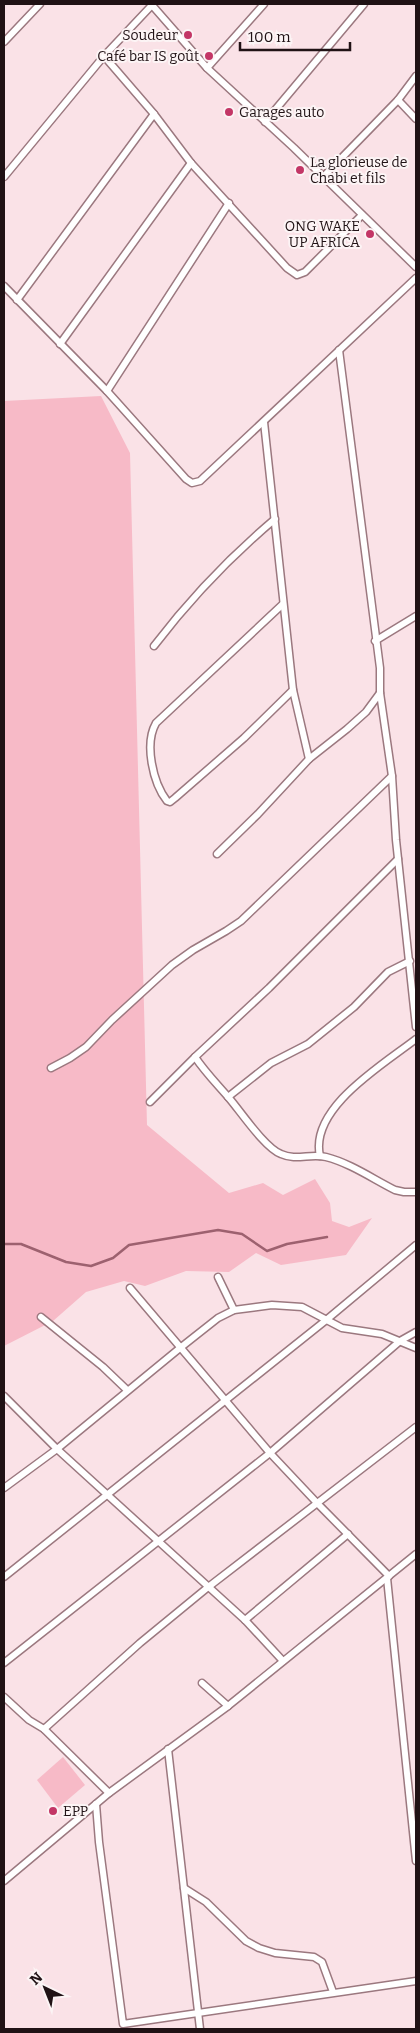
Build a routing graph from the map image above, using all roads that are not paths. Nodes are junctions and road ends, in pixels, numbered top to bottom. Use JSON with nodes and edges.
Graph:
{"nodes":[{"id":1,"x":40,"y":4,"type":"edge"},
{"id":2,"x":152,"y":4,"type":"edge"},
{"id":3,"x":264,"y":4,"type":"edge"},
{"id":4,"x":364,"y":4,"type":"edge"},
{"id":5,"x":4,"y":42,"type":"edge"},
{"id":6,"x":104,"y":56,"type":"junction"},
{"id":7,"x":207,"y":68,"type":"junction"},
{"id":8,"x":416,"y":76,"type":"edge"},
{"id":9,"x":398,"y":100,"type":"junction"},
{"id":10,"x":154,"y":114,"type":"junction"},
{"id":11,"x":416,"y":119,"type":"edge"},
{"id":12,"x":265,"y":122,"type":"junction"},
{"id":13,"x":191,"y":162,"type":"junction"},
{"id":14,"x":4,"y":176,"type":"edge"},
{"id":15,"x":324,"y":176,"type":"junction"},
{"id":16,"x":229,"y":203,"type":"junction"},
{"id":17,"x":362,"y":215,"type":"junction"},
{"id":18,"x":416,"y":267,"type":"edge"},
{"id":19,"x":416,"y":278,"type":"edge"},
{"id":20,"x":4,"y":286,"type":"edge"},
{"id":21,"x":17,"y":300,"type":"junction"},
{"id":22,"x":60,"y":344,"type":"junction"},
{"id":23,"x":340,"y":350,"type":"junction"},
{"id":24,"x":107,"y":391,"type":"junction"},
{"id":25,"x":264,"y":422,"type":"junction"},
{"id":26,"x":275,"y":520,"type":"junction"},
{"id":27,"x":283,"y":604,"type":"junction"},
{"id":28,"x":416,"y":616,"type":"edge"},
{"id":29,"x":375,"y":641,"type":"junction"},
{"id":30,"x":154,"y":646,"type":"dead end"},
{"id":31,"x":293,"y":690,"type":"junction"},
{"id":32,"x":380,"y":693,"type":"junction"},
{"id":33,"x":310,"y":759,"type":"junction"},
{"id":34,"x":392,"y":776,"type":"junction"},
{"id":35,"x":217,"y":854,"type":"dead end"},
{"id":36,"x":398,"y":858,"type":"junction"},
{"id":37,"x":410,"y":961,"type":"junction"},
{"id":38,"x":416,"y":1026,"type":"edge"},
{"id":39,"x":416,"y":1039,"type":"edge"},
{"id":40,"x":195,"y":1057,"type":"junction"},
{"id":41,"x":51,"y":1068,"type":"dead end"},
{"id":42,"x":228,"y":1097,"type":"junction"},
{"id":43,"x":150,"y":1102,"type":"dead end"},
{"id":44,"x":320,"y":1156,"type":"junction"},
{"id":45,"x":416,"y":1192,"type":"edge"},
{"id":46,"x":416,"y":1245,"type":"edge"},
{"id":47,"x":218,"y":1277,"type":"dead end"},
{"id":48,"x":130,"y":1288,"type":"dead end"},
{"id":49,"x":234,"y":1310,"type":"junction"},
{"id":50,"x":41,"y":1317,"type":"dead end"},
{"id":51,"x":325,"y":1321,"type":"junction"},
{"id":52,"x":416,"y":1332,"type":"edge"},
{"id":53,"x":400,"y":1340,"type":"junction"},
{"id":54,"x":180,"y":1348,"type":"junction"},
{"id":55,"x":416,"y":1348,"type":"edge"},
{"id":56,"x":127,"y":1390,"type":"junction"},
{"id":57,"x":4,"y":1396,"type":"edge"},
{"id":58,"x":226,"y":1400,"type":"junction"},
{"id":59,"x":416,"y":1427,"type":"edge"},
{"id":60,"x":57,"y":1450,"type":"junction"},
{"id":61,"x":270,"y":1453,"type":"junction"},
{"id":62,"x":4,"y":1488,"type":"edge"},
{"id":63,"x":107,"y":1496,"type":"junction"},
{"id":64,"x":318,"y":1504,"type":"junction"},
{"id":65,"x":348,"y":1534,"type":"junction"},
{"id":66,"x":157,"y":1540,"type":"junction"},
{"id":67,"x":416,"y":1554,"type":"edge"},
{"id":68,"x":4,"y":1576,"type":"edge"},
{"id":69,"x":388,"y":1577,"type":"junction"},
{"id":70,"x":207,"y":1588,"type":"junction"},
{"id":71,"x":245,"y":1620,"type":"junction"},
{"id":72,"x":283,"y":1661,"type":"junction"},
{"id":73,"x":4,"y":1663,"type":"edge"},
{"id":74,"x":202,"y":1683,"type":"dead end"},
{"id":75,"x":4,"y":1697,"type":"edge"},
{"id":76,"x":228,"y":1706,"type":"junction"},
{"id":77,"x":44,"y":1729,"type":"junction"},
{"id":78,"x":168,"y":1749,"type":"junction"},
{"id":79,"x":109,"y":1793,"type":"junction"},
{"id":80,"x":96,"y":1804,"type":"junction"},
{"id":81,"x":416,"y":1861,"type":"edge"},
{"id":82,"x":4,"y":1882,"type":"edge"},
{"id":83,"x":184,"y":1888,"type":"junction"},
{"id":84,"x":416,"y":1981,"type":"edge"},
{"id":85,"x":332,"y":1992,"type":"junction"},
{"id":86,"x":198,"y":2013,"type":"junction"},
{"id":87,"x":200,"y":2029,"type":"edge"}],
"edges":[{"from":1,"to":5,"type":"street"},
{"from":2,"to":6,"type":"street"},
{"from":2,"to":7,"type":"street"},
{"from":3,"to":7,"type":"street"},
{"from":4,"to":12,"type":"street"},
{"from":6,"to":10,"type":"street"},
{"from":6,"to":14,"type":"street"},
{"from":7,"to":12,"type":"street"},
{"from":8,"to":9,"type":"street"},
{"from":9,"to":11,"type":"street"},
{"from":9,"to":15,"type":"street"},
{"from":10,"to":13,"type":"street"},
{"from":10,"to":21,"type":"street"},
{"from":12,"to":15,"type":"street"},
{"from":13,"to":16,"type":"street"},
{"from":13,"to":22,"type":"street"},
{"from":15,"to":17,"type":"street"},
{"from":16,"to":17,"type":"street"},
{"from":16,"to":24,"type":"street"},
{"from":17,"to":18,"type":"street"},
{"from":19,"to":23,"type":"street"},
{"from":20,"to":21,"type":"street"},
{"from":21,"to":22,"type":"street"},
{"from":22,"to":24,"type":"street"},
{"from":23,"to":25,"type":"street"},
{"from":23,"to":29,"type":"street"},
{"from":24,"to":25,"type":"street"},
{"from":25,"to":26,"type":"street"},
{"from":26,"to":27,"type":"street"},
{"from":26,"to":30,"type":"street"},
{"from":27,"to":31,"type":"street"},
{"from":27,"to":31,"type":"street"},
{"from":28,"to":29,"type":"street"},
{"from":29,"to":32,"type":"street"},
{"from":31,"to":33,"type":"street"},
{"from":32,"to":33,"type":"street"},
{"from":32,"to":34,"type":"street"},
{"from":33,"to":35,"type":"street"},
{"from":34,"to":36,"type":"street"},
{"from":34,"to":41,"type":"street"},
{"from":36,"to":37,"type":"street"},
{"from":36,"to":40,"type":"street"},
{"from":37,"to":38,"type":"street"},
{"from":37,"to":42,"type":"street"},
{"from":39,"to":44,"type":"street"},
{"from":40,"to":42,"type":"street"},
{"from":40,"to":43,"type":"street"},
{"from":42,"to":44,"type":"street"},
{"from":44,"to":45,"type":"street"},
{"from":46,"to":51,"type":"street"},
{"from":47,"to":49,"type":"street"},
{"from":48,"to":54,"type":"street"},
{"from":49,"to":51,"type":"street"},
{"from":49,"to":54,"type":"street"},
{"from":50,"to":56,"type":"street"},
{"from":51,"to":53,"type":"street"},
{"from":51,"to":58,"type":"street"},
{"from":52,"to":53,"type":"street"},
{"from":53,"to":55,"type":"street"},
{"from":53,"to":61,"type":"street"},
{"from":54,"to":56,"type":"street"},
{"from":54,"to":58,"type":"street"},
{"from":56,"to":60,"type":"street"},
{"from":57,"to":60,"type":"street"},
{"from":58,"to":61,"type":"street"},
{"from":58,"to":63,"type":"street"},
{"from":59,"to":64,"type":"street"},
{"from":60,"to":62,"type":"street"},
{"from":60,"to":63,"type":"street"},
{"from":61,"to":64,"type":"street"},
{"from":61,"to":66,"type":"street"},
{"from":63,"to":66,"type":"street"},
{"from":63,"to":68,"type":"street"},
{"from":64,"to":65,"type":"street"},
{"from":64,"to":70,"type":"street"},
{"from":65,"to":69,"type":"street"},
{"from":65,"to":71,"type":"street"},
{"from":66,"to":70,"type":"street"},
{"from":66,"to":73,"type":"street"},
{"from":67,"to":69,"type":"street"},
{"from":69,"to":72,"type":"street"},
{"from":69,"to":81,"type":"street"},
{"from":70,"to":71,"type":"street"},
{"from":70,"to":77,"type":"street"},
{"from":71,"to":72,"type":"street"},
{"from":72,"to":76,"type":"street"},
{"from":74,"to":76,"type":"street"},
{"from":75,"to":77,"type":"street"},
{"from":76,"to":78,"type":"street"},
{"from":77,"to":79,"type":"street"},
{"from":78,"to":79,"type":"street"},
{"from":78,"to":83,"type":"street"},
{"from":79,"to":80,"type":"street"},
{"from":80,"to":82,"type":"street"},
{"from":80,"to":86,"type":"street"},
{"from":83,"to":85,"type":"street"},
{"from":83,"to":86,"type":"street"},
{"from":84,"to":85,"type":"street"},
{"from":85,"to":86,"type":"street"},
{"from":86,"to":87,"type":"street"}]}
